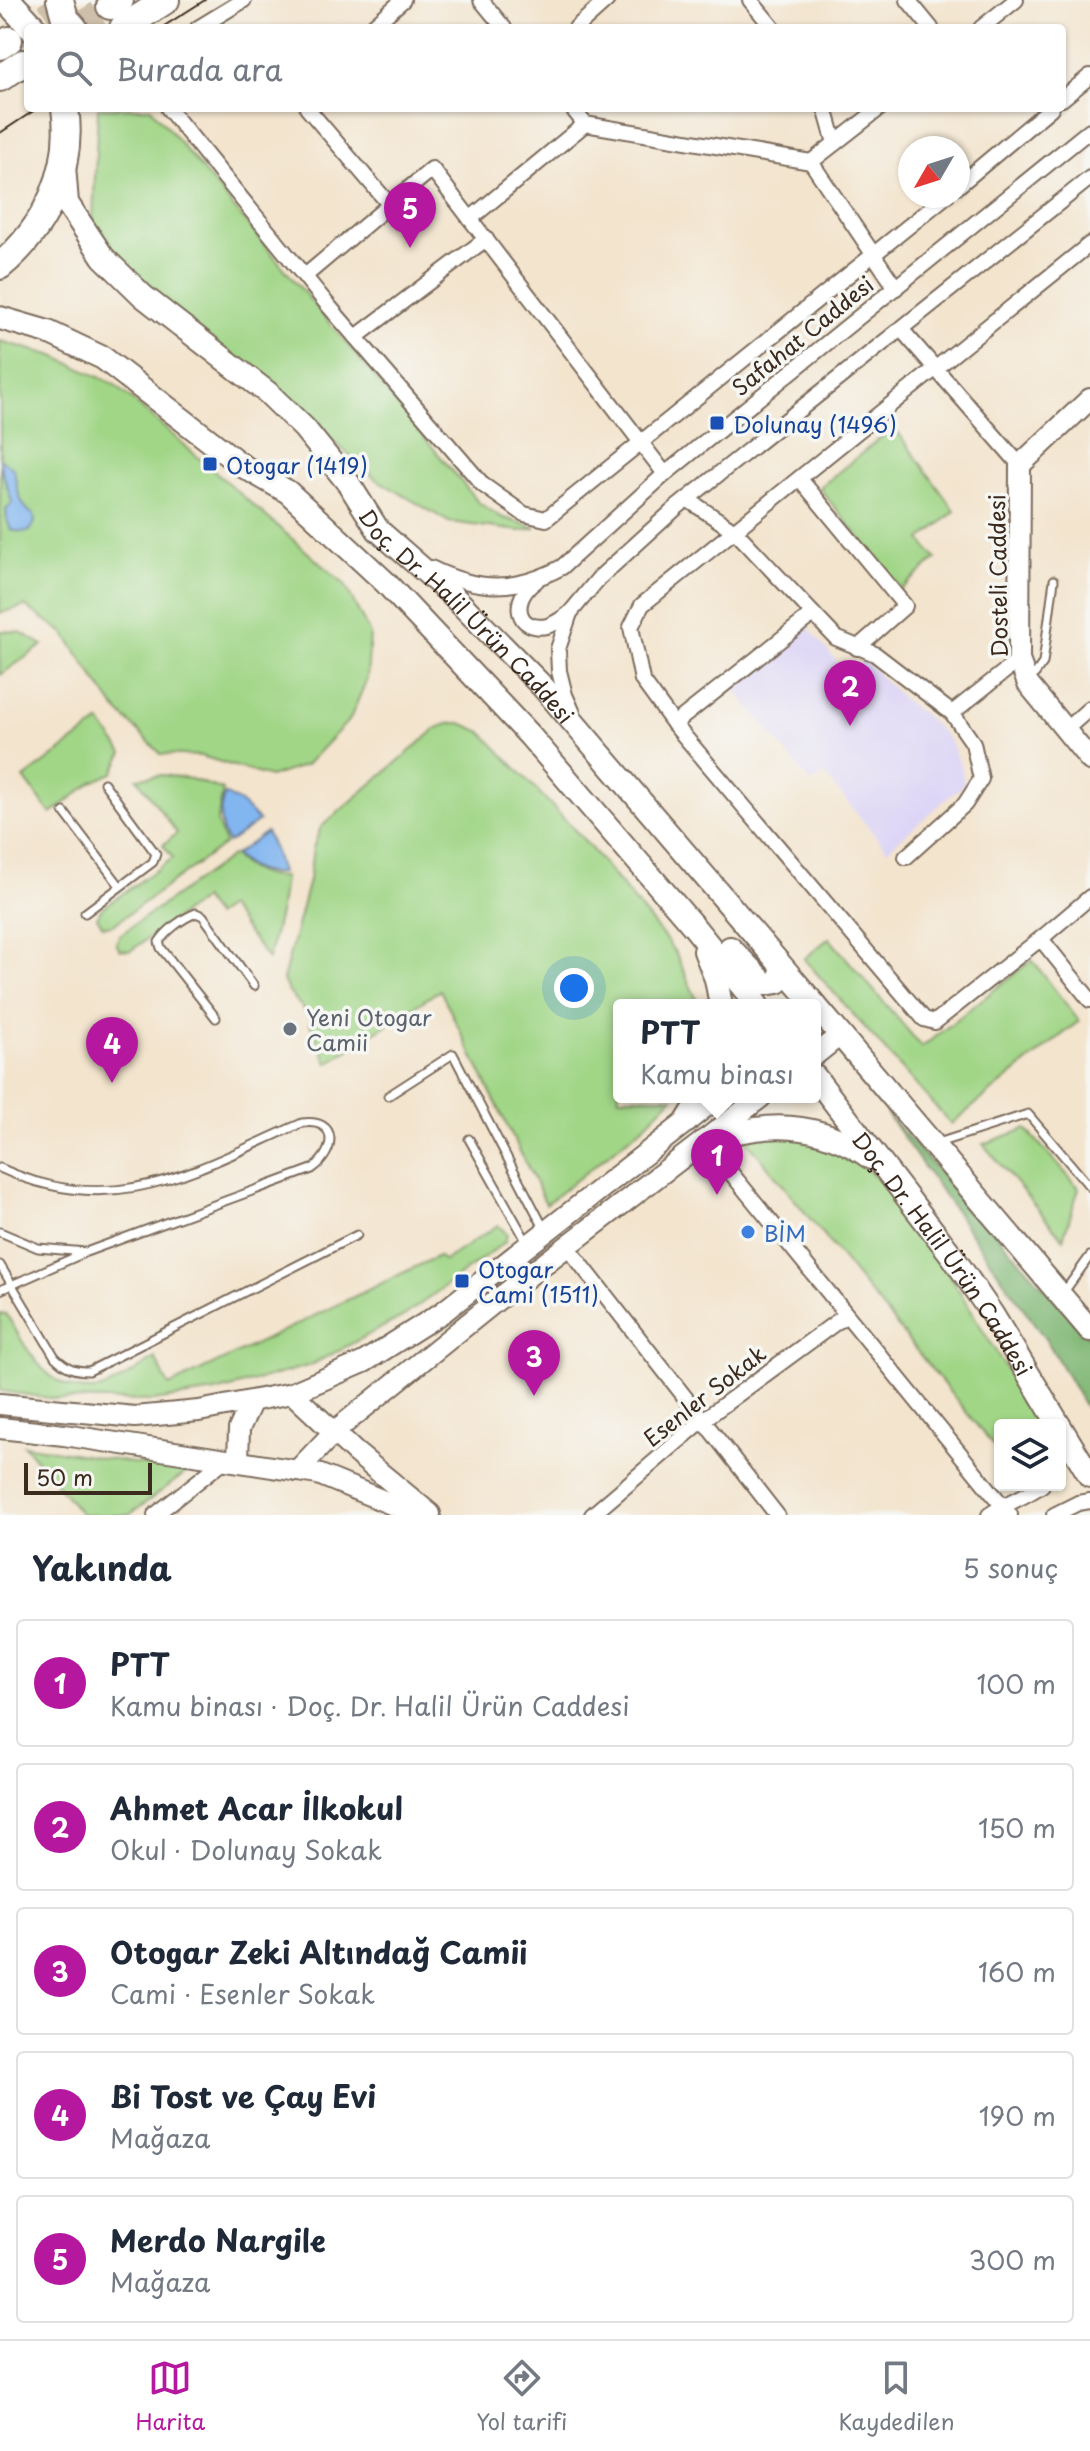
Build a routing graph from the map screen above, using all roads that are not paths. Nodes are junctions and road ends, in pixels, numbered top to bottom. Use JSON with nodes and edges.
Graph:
{"nodes":[{"id":1,"x":7,"y":0,"type":"edge"},
{"id":2,"x":60,"y":0,"type":"edge"},
{"id":3,"x":166,"y":0,"type":"edge"},
{"id":4,"x":244,"y":0,"type":"edge"},
{"id":5,"x":403,"y":0,"type":"edge"},
{"id":6,"x":481,"y":0,"type":"edge"},
{"id":7,"x":607,"y":0,"type":"edge"},
{"id":8,"x":750,"y":0,"type":"edge"},
{"id":9,"x":908,"y":0,"type":"edge"},
{"id":10,"x":1016,"y":0,"type":"edge"},
{"id":11,"x":118,"y":11,"type":"edge"},
{"id":12,"x":29,"y":24,"type":"edge"},
{"id":13,"x":70,"y":24,"type":"edge"},
{"id":14,"x":205,"y":24,"type":"edge"},
{"id":15,"x":376,"y":24,"type":"edge"},
{"id":16,"x":501,"y":24,"type":"edge"},
{"id":17,"x":580,"y":24,"type":"edge"},
{"id":18,"x":770,"y":24,"type":"edge"},
{"id":19,"x":928,"y":24,"type":"edge"},
{"id":20,"x":986,"y":24,"type":"edge"},
{"id":21,"x":23,"y":63,"type":"tunnel mouth"},
{"id":22,"x":1090,"y":76,"type":"edge"},
{"id":23,"x":0,"y":78,"type":"edge"},
{"id":24,"x":1066,"y":96,"type":"edge"},
{"id":25,"x":68,"y":112,"type":"edge"},
{"id":26,"x":171,"y":112,"type":"edge"},
{"id":27,"x":310,"y":112,"type":"edge"},
{"id":28,"x":575,"y":112,"type":"edge"},
{"id":29,"x":826,"y":112,"type":"edge"},
{"id":30,"x":875,"y":112,"type":"edge"},
{"id":31,"x":1046,"y":112,"type":"edge"},
{"id":32,"x":585,"y":124,"type":"junction"},
{"id":33,"x":1090,"y":130,"type":"edge"},
{"id":34,"x":835,"y":143,"type":"junction"},
{"id":35,"x":811,"y":162,"type":"junction"},
{"id":36,"x":64,"y":163,"type":"junction"},
{"id":37,"x":970,"y":176,"type":"edge"},
{"id":38,"x":1090,"y":178,"type":"edge"},
{"id":39,"x":389,"y":204,"type":"junction"},
{"id":40,"x":932,"y":208,"type":"edge"},
{"id":41,"x":470,"y":219,"type":"junction"},
{"id":42,"x":486,"y":239,"type":"junction"},
{"id":43,"x":1090,"y":244,"type":"edge"},
{"id":44,"x":874,"y":256,"type":"junction"},
{"id":45,"x":0,"y":266,"type":"edge"},
{"id":46,"x":305,"y":276,"type":"junction"},
{"id":47,"x":896,"y":288,"type":"junction"},
{"id":48,"x":0,"y":318,"type":"edge"},
{"id":49,"x":901,"y":329,"type":"junction"},
{"id":50,"x":356,"y":337,"type":"junction"},
{"id":51,"x":935,"y":370,"type":"junction"},
{"id":52,"x":1090,"y":399,"type":"edge"},
{"id":53,"x":639,"y":443,"type":"junction"},
{"id":54,"x":1020,"y":465,"type":"junction"},
{"id":55,"x":665,"y":474,"type":"junction"},
{"id":56,"x":800,"y":479,"type":"junction"},
{"id":57,"x":687,"y":499,"type":"junction"},
{"id":58,"x":736,"y":532,"type":"junction"},
{"id":59,"x":408,"y":556,"type":"junction"},
{"id":60,"x":547,"y":575,"type":"junction"},
{"id":61,"x":1054,"y":580,"type":"dead end"},
{"id":62,"x":570,"y":613,"type":"junction"},
{"id":63,"x":813,"y":614,"type":"junction"},
{"id":64,"x":857,"y":648,"type":"junction"},
{"id":65,"x":1019,"y":660,"type":"junction"},
{"id":66,"x":1028,"y":684,"type":"junction"},
{"id":67,"x":1090,"y":708,"type":"edge"},
{"id":68,"x":952,"y":713,"type":"junction"},
{"id":69,"x":674,"y":724,"type":"junction"},
{"id":70,"x":580,"y":728,"type":"junction"},
{"id":71,"x":1065,"y":730,"type":"junction"},
{"id":72,"x":1090,"y":760,"type":"edge"},
{"id":73,"x":104,"y":783,"type":"dead end"},
{"id":74,"x":64,"y":812,"type":"dead end"},
{"id":75,"x":906,"y":857,"type":"dead end"},
{"id":76,"x":120,"y":886,"type":"junction"},
{"id":77,"x":1090,"y":897,"type":"edge"},
{"id":78,"x":85,"y":913,"type":"dead end"},
{"id":79,"x":695,"y":928,"type":"junction"},
{"id":80,"x":1041,"y":939,"type":"junction"},
{"id":81,"x":783,"y":968,"type":"junction"},
{"id":82,"x":254,"y":986,"type":"dead end"},
{"id":83,"x":720,"y":999,"type":"edge"},
{"id":84,"x":752,"y":999,"type":"edge"},
{"id":85,"x":808,"y":999,"type":"edge"},
{"id":86,"x":1090,"y":1000,"type":"edge"},
{"id":87,"x":821,"y":1014,"type":"edge"},
{"id":88,"x":216,"y":1018,"type":"dead end"},
{"id":89,"x":840,"y":1035,"type":"junction"},
{"id":90,"x":821,"y":1050,"type":"edge"},
{"id":91,"x":821,"y":1085,"type":"edge"},
{"id":92,"x":388,"y":1096,"type":"dead end"},
{"id":93,"x":698,"y":1103,"type":"edge"},
{"id":94,"x":710,"y":1103,"type":"edge"},
{"id":95,"x":753,"y":1103,"type":"edge"},
{"id":96,"x":687,"y":1121,"type":"junction"},
{"id":97,"x":469,"y":1139,"type":"dead end"},
{"id":98,"x":705,"y":1141,"type":"junction"},
{"id":99,"x":933,"y":1145,"type":"junction"},
{"id":100,"x":0,"y":1168,"type":"edge"},
{"id":101,"x":887,"y":1170,"type":"junction"},
{"id":102,"x":1090,"y":1187,"type":"edge"},
{"id":103,"x":0,"y":1232,"type":"edge"},
{"id":104,"x":546,"y":1232,"type":"junction"},
{"id":105,"x":357,"y":1235,"type":"dead end"},
{"id":106,"x":566,"y":1245,"type":"junction"},
{"id":107,"x":529,"y":1246,"type":"junction"},
{"id":108,"x":86,"y":1252,"type":"junction"},
{"id":109,"x":1090,"y":1256,"type":"edge"},
{"id":110,"x":0,"y":1265,"type":"edge"},
{"id":111,"x":11,"y":1284,"type":"junction"},
{"id":112,"x":0,"y":1290,"type":"edge"},
{"id":113,"x":1061,"y":1297,"type":"junction"},
{"id":114,"x":846,"y":1315,"type":"junction"},
{"id":115,"x":1090,"y":1330,"type":"edge"},
{"id":116,"x":292,"y":1393,"type":"junction"},
{"id":117,"x":252,"y":1401,"type":"junction"},
{"id":118,"x":0,"y":1404,"type":"edge"},
{"id":119,"x":1057,"y":1419,"type":"edge"},
{"id":120,"x":703,"y":1420,"type":"junction"},
{"id":121,"x":0,"y":1428,"type":"edge"},
{"id":122,"x":335,"y":1431,"type":"junction"},
{"id":123,"x":1066,"y":1434,"type":"edge"},
{"id":124,"x":232,"y":1460,"type":"junction"},
{"id":125,"x":297,"y":1471,"type":"junction"},
{"id":126,"x":1090,"y":1476,"type":"edge"},
{"id":127,"x":1033,"y":1491,"type":"edge"},
{"id":128,"x":1090,"y":1501,"type":"edge"},
{"id":129,"x":1006,"y":1510,"type":"edge"},
{"id":130,"x":411,"y":1512,"type":"edge"},
{"id":131,"x":155,"y":1515,"type":"edge"},
{"id":132,"x":431,"y":1515,"type":"edge"},
{"id":133,"x":592,"y":1515,"type":"edge"},
{"id":134,"x":777,"y":1515,"type":"edge"},
{"id":135,"x":989,"y":1515,"type":"edge"},
{"id":136,"x":1054,"y":1515,"type":"edge"}],
"edges":[{"from":1,"to":12,"type":"highway"},
{"from":2,"to":13,"type":"highway"},
{"from":3,"to":11,"type":"highway"},
{"from":4,"to":14,"type":"street"},
{"from":5,"to":15,"type":"street"},
{"from":6,"to":16,"type":"street"},
{"from":7,"to":17,"type":"street"},
{"from":8,"to":18,"type":"street"},
{"from":9,"to":19,"type":"street"},
{"from":10,"to":20,"type":"street"},
{"from":21,"to":23,"type":"highway"},
{"from":22,"to":24,"type":"street"},
{"from":25,"to":36,"type":"highway"},
{"from":26,"to":46,"type":"street"},
{"from":27,"to":39,"type":"street"},
{"from":28,"to":32,"type":"street"},
{"from":29,"to":34,"type":"street"},
{"from":30,"to":34,"type":"street"},
{"from":31,"to":37,"type":"street"},
{"from":32,"to":35,"type":"street"},
{"from":32,"to":41,"type":"street"},
{"from":33,"to":47,"type":"street","name":"Safahat Caddesi"},
{"from":34,"to":35,"type":"street"},
{"from":35,"to":44,"type":"street"},
{"from":36,"to":45,"type":"highway"},
{"from":36,"to":59,"type":"main road","name":"Doç. Dr. Halil Ürün Caddesi"},
{"from":38,"to":49,"type":"street"},
{"from":39,"to":41,"type":"street"},
{"from":39,"to":46,"type":"street"},
{"from":40,"to":44,"type":"street"},
{"from":41,"to":42,"type":"street"},
{"from":42,"to":50,"type":"street"},
{"from":42,"to":53,"type":"street"},
{"from":43,"to":51,"type":"street"},
{"from":44,"to":47,"type":"street"},
{"from":44,"to":53,"type":"street"},
{"from":46,"to":50,"type":"street"},
{"from":47,"to":55,"type":"street","name":"Safahat Caddesi"},
{"from":48,"to":79,"type":"main road","name":"Doç. Dr. Halil Ürün Caddesi"},
{"from":49,"to":51,"type":"street"},
{"from":49,"to":57,"type":"street"},
{"from":50,"to":53,"type":"street"},
{"from":51,"to":54,"type":"street"},
{"from":51,"to":56,"type":"street"},
{"from":52,"to":54,"type":"street","name":"Dosteli Caddesi"},
{"from":53,"to":55,"type":"street"},
{"from":54,"to":65,"type":"street","name":"Dosteli Caddesi"},
{"from":55,"to":60,"type":"street","name":"Safahat Caddesi"},
{"from":56,"to":58,"type":"street"},
{"from":56,"to":64,"type":"street"},
{"from":57,"to":58,"type":"street"},
{"from":57,"to":62,"type":"street"},
{"from":58,"to":63,"type":"street"},
{"from":58,"to":69,"type":"street"},
{"from":59,"to":60,"type":"street","name":"Safahat Caddesi"},
{"from":59,"to":70,"type":"main road","name":"Doç. Dr. Halil Ürün Caddesi"},
{"from":60,"to":62,"type":"street"},
{"from":61,"to":66,"type":"lane"},
{"from":62,"to":70,"type":"street"},
{"from":63,"to":64,"type":"street"},
{"from":63,"to":69,"type":"street"},
{"from":64,"to":68,"type":"street"},
{"from":65,"to":66,"type":"street","name":"Dosteli Caddesi"},
{"from":65,"to":68,"type":"street"},
{"from":66,"to":71,"type":"street","name":"Dosteli Caddesi"},
{"from":67,"to":71,"type":"street"},
{"from":68,"to":75,"type":"street"},
{"from":69,"to":80,"type":"street"},
{"from":70,"to":81,"type":"main road","name":"Doç. Dr. Halil Ürün Caddesi"},
{"from":71,"to":72,"type":"street","name":"Dosteli Caddesi"},
{"from":73,"to":76,"type":"lane"},
{"from":74,"to":76,"type":"lane"},
{"from":76,"to":78,"type":"lane"},
{"from":77,"to":80,"type":"street"},
{"from":79,"to":81,"type":"main road"},
{"from":79,"to":83,"type":"main road"},
{"from":79,"to":84,"type":"main road","name":"Doç. Dr. Halil Ürün Caddesi"},
{"from":80,"to":86,"type":"street"},
{"from":81,"to":85,"type":"main road","name":"Doç. Dr. Halil Ürün Caddesi"},
{"from":82,"to":88,"type":"lane"},
{"from":87,"to":89,"type":"main road","name":"Doç. Dr. Halil Ürün Caddesi"},
{"from":89,"to":90,"type":"street"},
{"from":89,"to":99,"type":"main road","name":"Doç. Dr. Halil Ürün Caddesi"},
{"from":91,"to":101,"type":"main road","name":"Doç. Dr. Halil Ürün Caddesi"},
{"from":92,"to":104,"type":"lane"},
{"from":93,"to":96,"type":"main road"},
{"from":94,"to":96,"type":"street"},
{"from":95,"to":98,"type":"street"},
{"from":96,"to":104,"type":"street"},
{"from":97,"to":107,"type":"lane"},
{"from":98,"to":101,"type":"main road"},
{"from":98,"to":106,"type":"street"},
{"from":98,"to":114,"type":"street"},
{"from":99,"to":102,"type":"lane"},
{"from":99,"to":113,"type":"main road","name":"Doç. Dr. Halil Ürün Caddesi"},
{"from":100,"to":108,"type":"lane"},
{"from":101,"to":119,"type":"main road","name":"Doç. Dr. Halil Ürün Caddesi"},
{"from":103,"to":108,"type":"lane"},
{"from":104,"to":107,"type":"street"},
{"from":105,"to":111,"type":"lane"},
{"from":106,"to":120,"type":"street"},
{"from":106,"to":122,"type":"street"},
{"from":107,"to":116,"type":"street"},
{"from":108,"to":111,"type":"lane"},
{"from":109,"to":113,"type":"lane"},
{"from":110,"to":111,"type":"lane"},
{"from":111,"to":112,"type":"lane"},
{"from":113,"to":115,"type":"main road","name":"Doç. Dr. Halil Ürün Caddesi"},
{"from":114,"to":120,"type":"street","name":"Esenler Sokak"},
{"from":114,"to":129,"type":"street"},
{"from":116,"to":117,"type":"street"},
{"from":116,"to":122,"type":"street"},
{"from":117,"to":118,"type":"street"},
{"from":117,"to":124,"type":"street"},
{"from":120,"to":133,"type":"street","name":"Esenler Sokak"},
{"from":120,"to":134,"type":"street"},
{"from":121,"to":124,"type":"street"},
{"from":122,"to":125,"type":"street"},
{"from":122,"to":132,"type":"street"},
{"from":123,"to":126,"type":"main road","name":"Doç. Dr. Halil Ürün Caddesi"},
{"from":124,"to":125,"type":"street"},
{"from":124,"to":131,"type":"street"},
{"from":125,"to":130,"type":"street"},
{"from":127,"to":129,"type":"street"},
{"from":128,"to":136,"type":"street"},
{"from":129,"to":135,"type":"street"}]}
